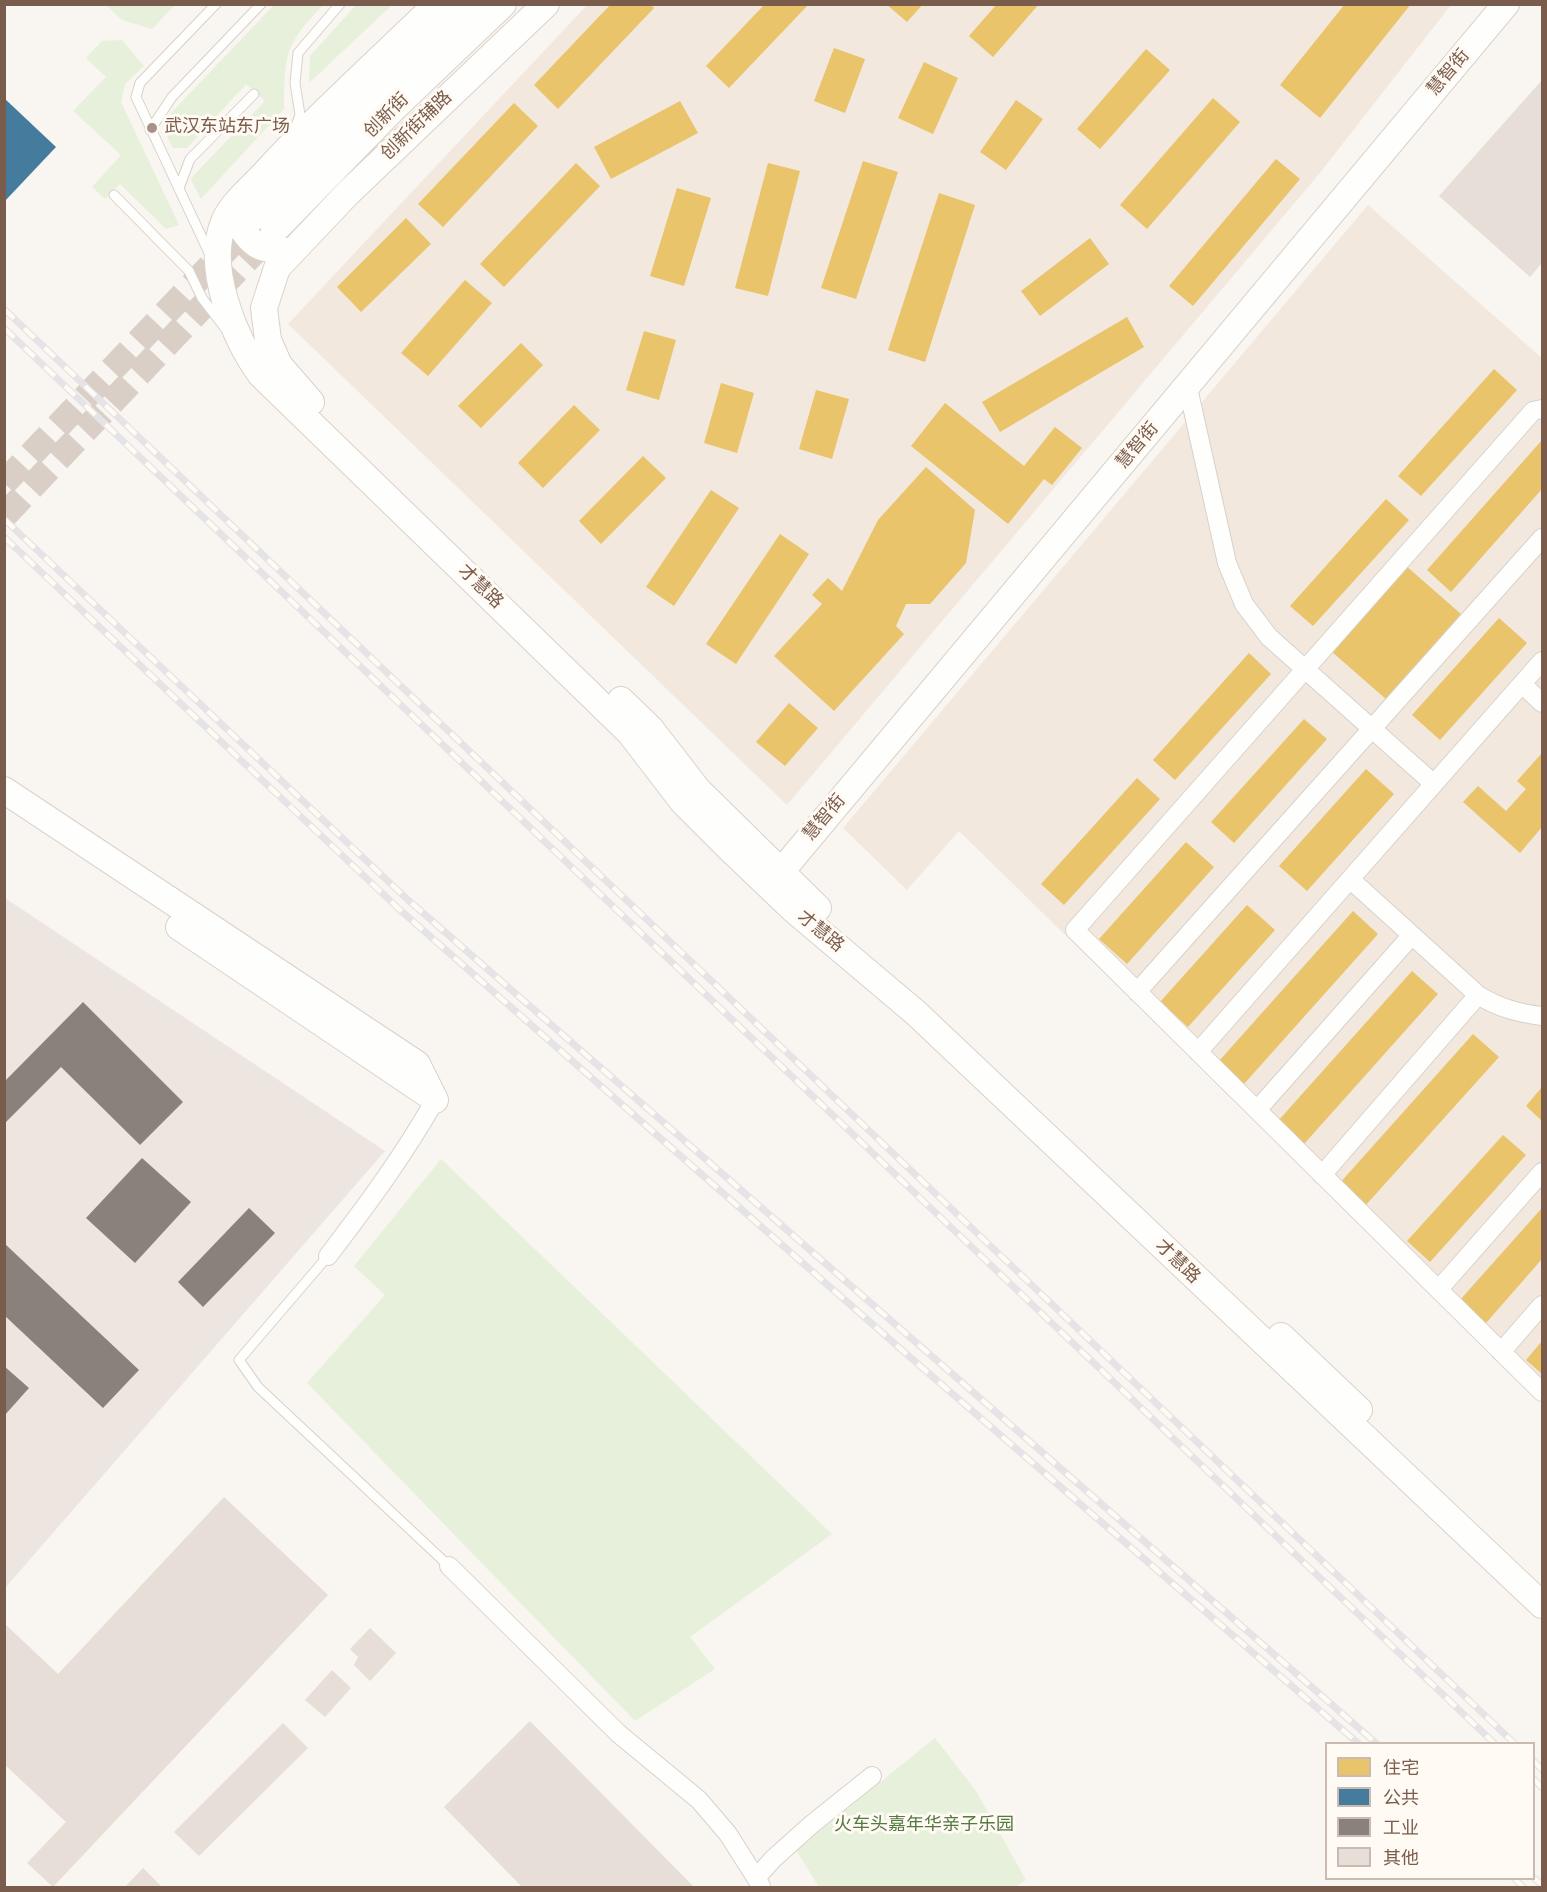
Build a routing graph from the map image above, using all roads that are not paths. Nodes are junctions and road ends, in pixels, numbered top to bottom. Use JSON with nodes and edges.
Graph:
{"nodes":[{"id":1,"x":216,"y":4,"type":"edge"},
{"id":2,"x":261,"y":4,"type":"edge"},
{"id":3,"x":340,"y":4,"type":"edge"},
{"id":4,"x":437,"y":4,"type":"edge"},
{"id":5,"x":471,"y":4,"type":"edge"},
{"id":6,"x":503,"y":4,"type":"edge"},
{"id":7,"x":546,"y":4,"type":"edge"},
{"id":8,"x":1492,"y":4,"type":"edge"},
{"id":9,"x":1506,"y":4,"type":"edge"},
{"id":10,"x":254,"y":94,"type":"dead end"},
{"id":11,"x":150,"y":130,"type":"junction"},
{"id":12,"x":287,"y":148,"type":"junction"},
{"id":13,"x":178,"y":188,"type":"junction"},
{"id":14,"x":114,"y":195,"type":"dead end"},
{"id":15,"x":258,"y":214,"type":"junction"},
{"id":16,"x":292,"y":251,"type":"junction"},
{"id":17,"x":218,"y":272,"type":"junction"},
{"id":18,"x":244,"y":351,"type":"junction"},
{"id":19,"x":1188,"y":388,"type":"junction"},
{"id":20,"x":1542,"y":409,"type":"edge"},
{"id":21,"x":1542,"y":538,"type":"edge"},
{"id":22,"x":1542,"y":661,"type":"edge"},
{"id":23,"x":1305,"y":669,"type":"junction"},
{"id":24,"x":1522,"y":684,"type":"junction"},
{"id":25,"x":1542,"y":703,"type":"edge"},
{"id":26,"x":1372,"y":729,"type":"junction"},
{"id":27,"x":1434,"y":784,"type":"junction"},
{"id":28,"x":4,"y":790,"type":"edge"},
{"id":29,"x":4,"y":810,"type":"edge"},
{"id":30,"x":770,"y":875,"type":"junction"},
{"id":31,"x":1350,"y":879,"type":"junction"},
{"id":32,"x":1412,"y":935,"type":"junction"},
{"id":33,"x":1137,"y":992,"type":"junction"},
{"id":34,"x":1478,"y":995,"type":"junction"},
{"id":35,"x":1542,"y":1016,"type":"edge"},
{"id":36,"x":1198,"y":1052,"type":"junction"},
{"id":37,"x":435,"y":1100,"type":"junction"},
{"id":38,"x":1257,"y":1110,"type":"junction"},
{"id":39,"x":1542,"y":1172,"type":"edge"},
{"id":40,"x":1322,"y":1174,"type":"junction"},
{"id":41,"x":328,"y":1256,"type":"joint"},
{"id":42,"x":1439,"y":1289,"type":"junction"},
{"id":43,"x":1542,"y":1305,"type":"edge"},
{"id":44,"x":1502,"y":1352,"type":"junction"},
{"id":45,"x":1542,"y":1392,"type":"edge"},
{"id":46,"x":449,"y":1566,"type":"joint"},
{"id":47,"x":1542,"y":1583,"type":"edge"},
{"id":48,"x":1542,"y":1605,"type":"edge"},
{"id":49,"x":872,"y":1776,"type":"dead end"},
{"id":50,"x":759,"y":1883,"type":"edge"}],
"edges":[{"from":1,"to":11,"type":"lane"},
{"from":2,"to":11,"type":"lane"},
{"from":3,"to":12,"type":"lane"},
{"from":4,"to":12,"type":"street"},
{"from":5,"to":15,"type":"street","name":"创新街"},
{"from":6,"to":15,"type":"street","name":"创新街"},
{"from":7,"to":16,"type":"street","name":"创新街辅路"},
{"from":8,"to":30,"type":"street","name":"慧智街"},
{"from":9,"to":19,"type":"street","name":"慧智街"},
{"from":10,"to":13,"type":"lane"},
{"from":11,"to":13,"type":"lane"},
{"from":12,"to":15,"type":"street"},
{"from":13,"to":17,"type":"lane"},
{"from":14,"to":18,"type":"lane"},
{"from":15,"to":16,"type":"street"},
{"from":15,"to":17,"type":"street","name":"才慧路"},
{"from":16,"to":30,"type":"street","name":"才慧路"},
{"from":17,"to":18,"type":"street","name":"才慧路"},
{"from":18,"to":30,"type":"street","name":"才慧路"},
{"from":19,"to":23,"type":"street"},
{"from":19,"to":30,"type":"street","name":"慧智街"},
{"from":20,"to":23,"type":"street"},
{"from":21,"to":26,"type":"street"},
{"from":22,"to":24,"type":"street"},
{"from":23,"to":26,"type":"street"},
{"from":23,"to":33,"type":"street"},
{"from":24,"to":25,"type":"street"},
{"from":24,"to":27,"type":"street"},
{"from":26,"to":27,"type":"street"},
{"from":26,"to":33,"type":"street"},
{"from":27,"to":31,"type":"street"},
{"from":28,"to":37,"type":"street"},
{"from":29,"to":37,"type":"street"},
{"from":30,"to":47,"type":"street","name":"才慧路"},
{"from":30,"to":48,"type":"street","name":"才慧路"},
{"from":31,"to":32,"type":"street"},
{"from":31,"to":36,"type":"street"},
{"from":32,"to":34,"type":"street"},
{"from":32,"to":38,"type":"street"},
{"from":33,"to":36,"type":"street"},
{"from":34,"to":35,"type":"street"},
{"from":34,"to":40,"type":"street"},
{"from":36,"to":38,"type":"street"},
{"from":37,"to":41,"type":"street"},
{"from":38,"to":40,"type":"street"},
{"from":39,"to":42,"type":"street"},
{"from":40,"to":42,"type":"street"},
{"from":41,"to":46,"type":"lane"},
{"from":42,"to":44,"type":"street"},
{"from":43,"to":44,"type":"street"},
{"from":44,"to":45,"type":"street"},
{"from":46,"to":50,"type":"street"},
{"from":49,"to":50,"type":"street"}]}
